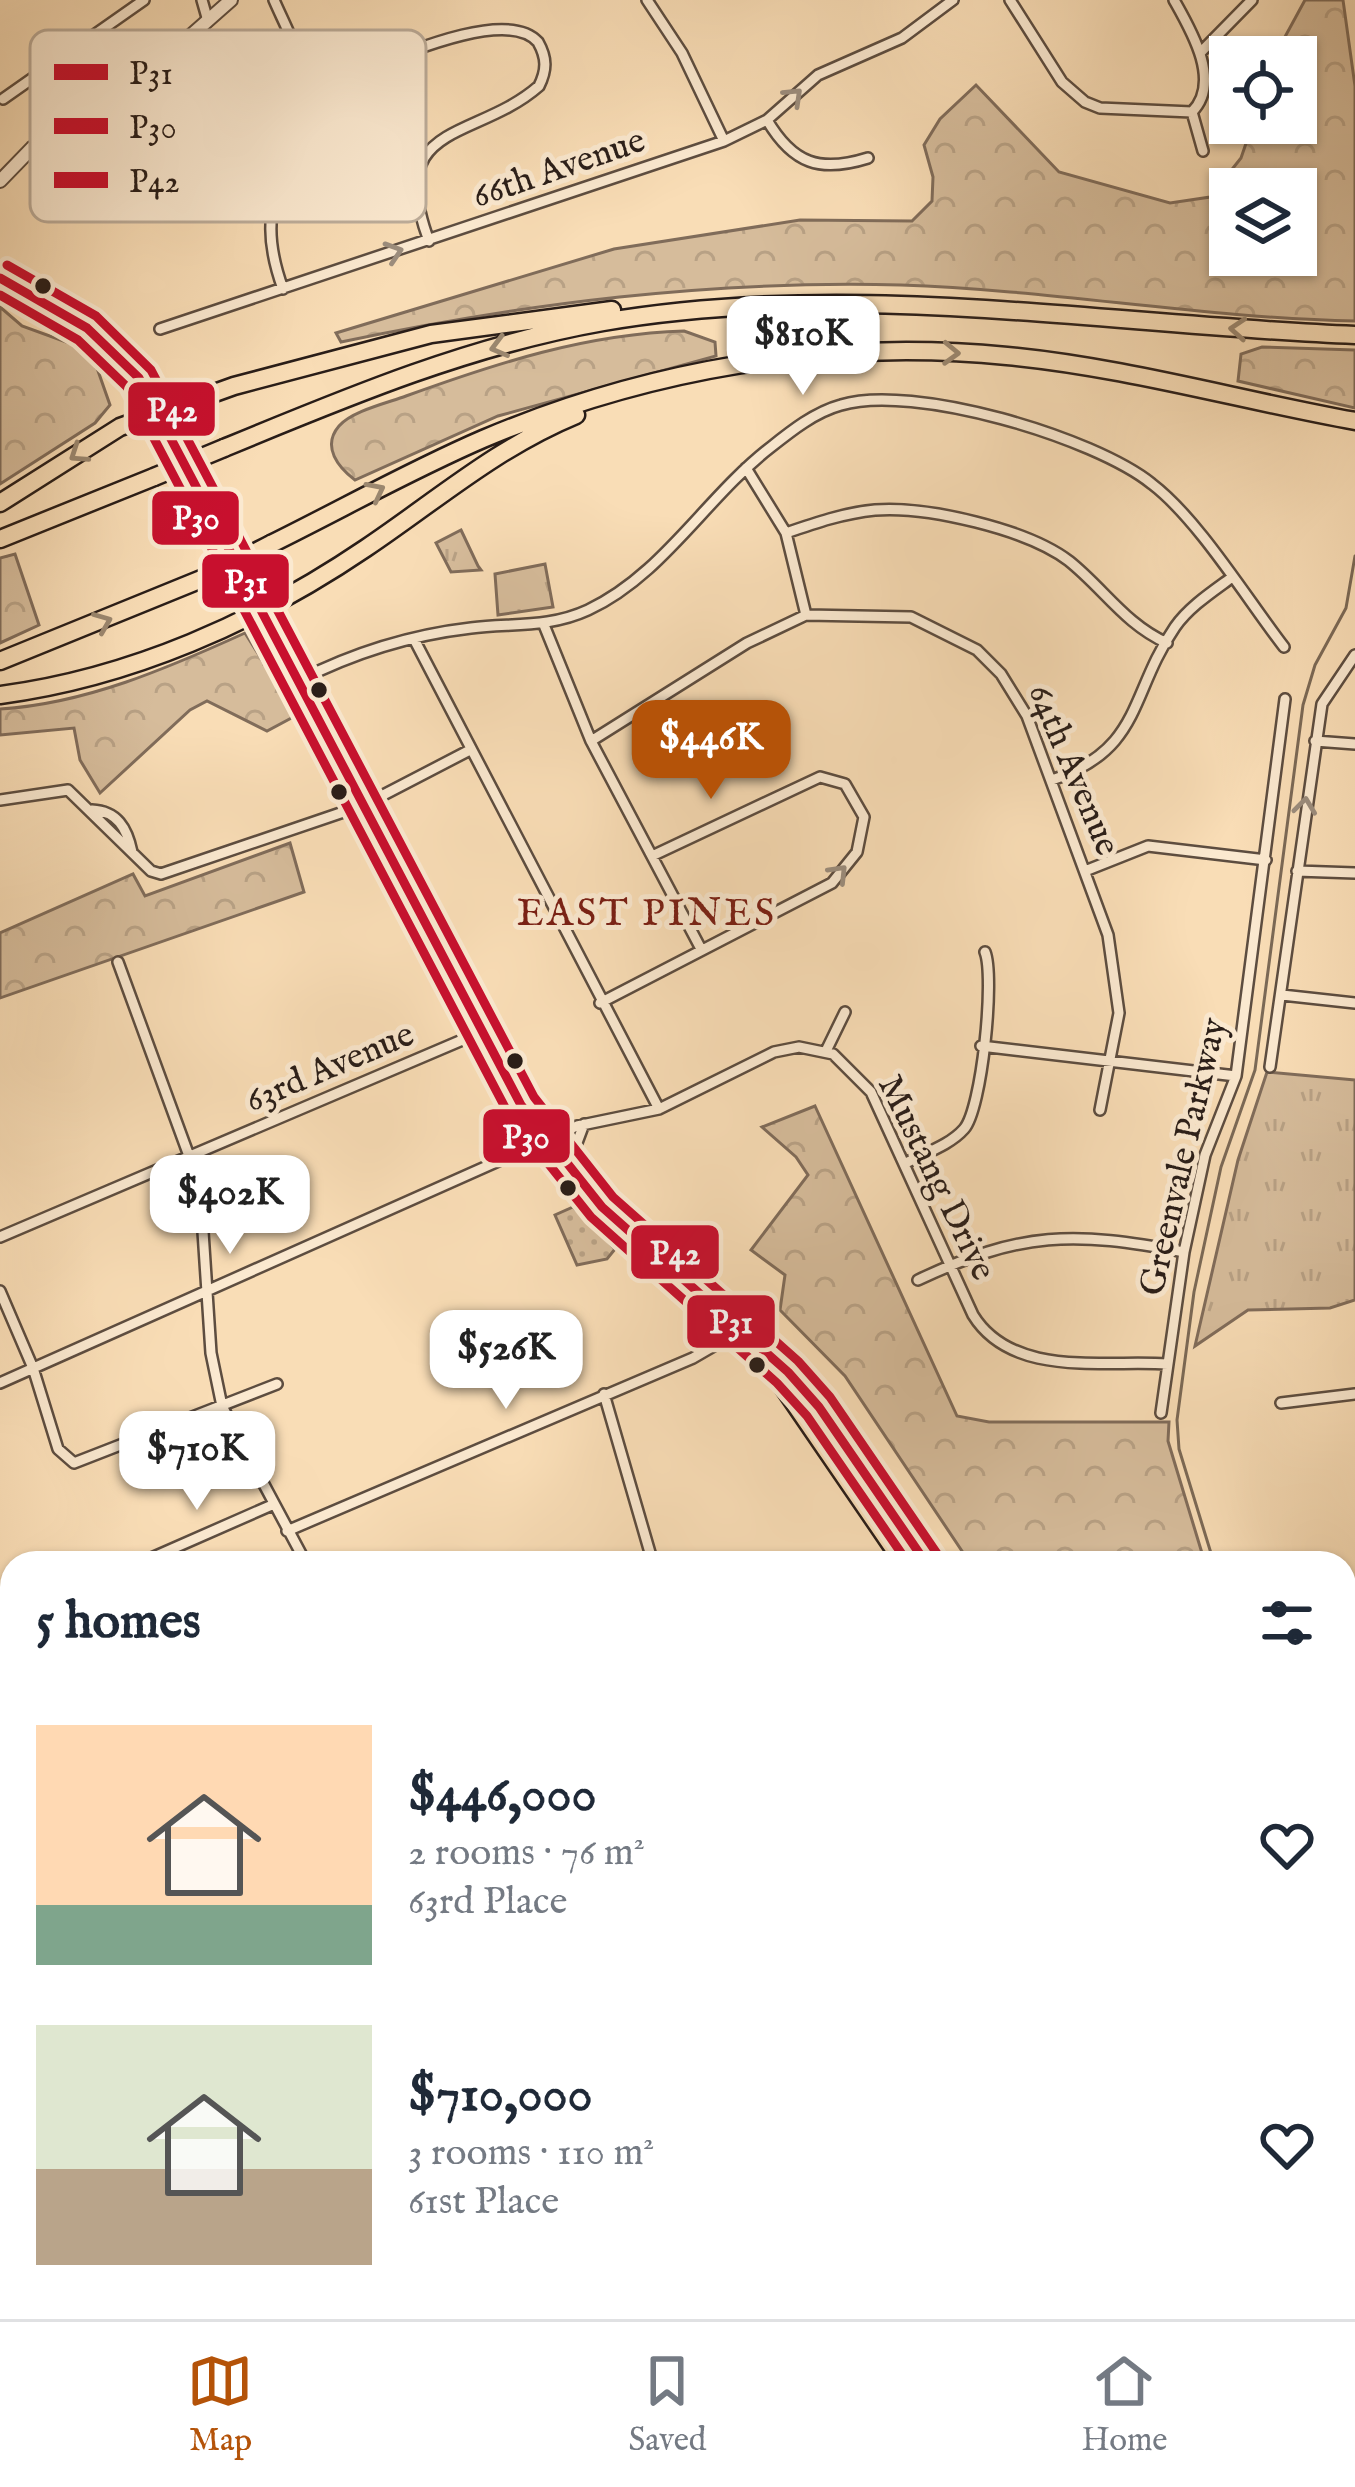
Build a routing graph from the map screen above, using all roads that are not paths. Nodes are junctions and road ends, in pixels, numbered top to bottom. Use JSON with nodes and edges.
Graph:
{"nodes":[{"id":1,"x":144,"y":0,"type":"edge"},
{"id":2,"x":202,"y":0,"type":"edge"},
{"id":3,"x":231,"y":0,"type":"edge"},
{"id":4,"x":274,"y":0,"type":"edge"},
{"id":5,"x":647,"y":0,"type":"edge"},
{"id":6,"x":953,"y":0,"type":"edge"},
{"id":7,"x":1010,"y":0,"type":"edge"},
{"id":8,"x":1174,"y":0,"type":"edge"},
{"id":9,"x":1252,"y":0,"type":"edge"},
{"id":10,"x":208,"y":21,"type":"junction"},
{"id":11,"x":101,"y":30,"type":"edge"},
{"id":12,"x":198,"y":30,"type":"edge"},
{"id":13,"x":285,"y":30,"type":"edge"},
{"id":14,"x":426,"y":38,"type":"edge"},
{"id":15,"x":1200,"y":53,"type":"junction"},
{"id":16,"x":30,"y":79,"type":"edge"},
{"id":17,"x":3,"y":98,"type":"dead end"},
{"id":18,"x":1192,"y":112,"type":"junction"},
{"id":19,"x":767,"y":120,"type":"junction"},
{"id":20,"x":724,"y":141,"type":"junction"},
{"id":21,"x":30,"y":150,"type":"edge"},
{"id":22,"x":1203,"y":151,"type":"dead end"},
{"id":23,"x":426,"y":155,"type":"edge"},
{"id":24,"x":868,"y":158,"type":"dead end"},
{"id":25,"x":0,"y":181,"type":"edge"},
{"id":26,"x":270,"y":222,"type":"edge"},
{"id":27,"x":423,"y":222,"type":"edge"},
{"id":28,"x":429,"y":241,"type":"junction"},
{"id":29,"x":0,"y":278,"type":"edge"},
{"id":30,"x":284,"y":289,"type":"junction"},
{"id":31,"x":739,"y":305,"type":"junction"},
{"id":32,"x":160,"y":329,"type":"dead end"},
{"id":33,"x":1355,"y":335,"type":"edge"},
{"id":34,"x":809,"y":355,"type":"junction"},
{"id":35,"x":159,"y":411,"type":"junction"},
{"id":36,"x":1355,"y":421,"type":"edge"},
{"id":37,"x":746,"y":468,"type":"junction"},
{"id":38,"x":0,"y":503,"type":"edge"},
{"id":39,"x":786,"y":533,"type":"junction"},
{"id":40,"x":0,"y":539,"type":"edge"},
{"id":41,"x":1231,"y":578,"type":"junction"},
{"id":42,"x":258,"y":608,"type":"junction"},
{"id":43,"x":806,"y":615,"type":"junction"},
{"id":44,"x":544,"y":625,"type":"junction"},
{"id":45,"x":413,"y":639,"type":"junction"},
{"id":46,"x":1167,"y":644,"type":"junction"},
{"id":47,"x":1284,"y":646,"type":"dead end"},
{"id":48,"x":1355,"y":655,"type":"edge"},
{"id":49,"x":0,"y":661,"type":"edge"},
{"id":50,"x":298,"y":681,"type":"junction"},
{"id":51,"x":0,"y":694,"type":"edge"},
{"id":52,"x":1285,"y":699,"type":"dead end"},
{"id":53,"x":591,"y":741,"type":"junction"},
{"id":54,"x":1316,"y":741,"type":"junction"},
{"id":55,"x":1355,"y":744,"type":"edge"},
{"id":56,"x":468,"y":751,"type":"junction"},
{"id":57,"x":1052,"y":780,"type":"junction"},
{"id":58,"x":0,"y":800,"type":"edge"},
{"id":59,"x":364,"y":805,"type":"junction"},
{"id":60,"x":652,"y":856,"type":"junction"},
{"id":61,"x":1266,"y":860,"type":"junction"},
{"id":62,"x":1085,"y":871,"type":"junction"},
{"id":63,"x":1297,"y":871,"type":"junction"},
{"id":64,"x":1355,"y":873,"type":"edge"},
{"id":65,"x":701,"y":949,"type":"junction"},
{"id":66,"x":985,"y":952,"type":"dead end"},
{"id":67,"x":118,"y":962,"type":"dead end"},
{"id":68,"x":1282,"y":995,"type":"junction"},
{"id":69,"x":600,"y":1003,"type":"junction"},
{"id":70,"x":1355,"y":1003,"type":"edge"},
{"id":71,"x":844,"y":1012,"type":"dead end"},
{"id":72,"x":482,"y":1032,"type":"junction"},
{"id":73,"x":981,"y":1046,"type":"junction"},
{"id":74,"x":826,"y":1052,"type":"junction"},
{"id":75,"x":1111,"y":1060,"type":"junction"},
{"id":76,"x":1270,"y":1066,"type":"dead end"},
{"id":77,"x":1236,"y":1076,"type":"junction"},
{"id":78,"x":659,"y":1109,"type":"junction"},
{"id":79,"x":1100,"y":1110,"type":"dead end"},
{"id":80,"x":584,"y":1124,"type":"junction"},
{"id":81,"x":545,"y":1140,"type":"junction"},
{"id":82,"x":191,"y":1157,"type":"junction"},
{"id":83,"x":906,"y":1163,"type":"junction"},
{"id":84,"x":568,"y":1168,"type":"junction"},
{"id":85,"x":0,"y":1238,"type":"edge"},
{"id":86,"x":1184,"y":1252,"type":"junction"},
{"id":87,"x":952,"y":1264,"type":"junction"},
{"id":88,"x":918,"y":1280,"type":"dead end"},
{"id":89,"x":207,"y":1290,"type":"junction"},
{"id":90,"x":0,"y":1291,"type":"edge"},
{"id":91,"x":743,"y":1329,"type":"junction"},
{"id":92,"x":1168,"y":1364,"type":"junction"},
{"id":93,"x":33,"y":1368,"type":"junction"},
{"id":94,"x":0,"y":1383,"type":"edge"},
{"id":95,"x":277,"y":1384,"type":"dead end"},
{"id":96,"x":604,"y":1394,"type":"junction"},
{"id":97,"x":1355,"y":1394,"type":"edge"},
{"id":98,"x":1281,"y":1403,"type":"dead end"},
{"id":99,"x":222,"y":1406,"type":"junction"},
{"id":100,"x":1161,"y":1413,"type":"dead end"},
{"id":101,"x":272,"y":1505,"type":"junction"},
{"id":102,"x":286,"y":1531,"type":"junction"},
{"id":103,"x":167,"y":1551,"type":"edge"},
{"id":104,"x":298,"y":1551,"type":"edge"},
{"id":105,"x":650,"y":1551,"type":"edge"},
{"id":106,"x":895,"y":1551,"type":"edge"},
{"id":107,"x":918,"y":1551,"type":"edge"}],
"edges":[{"from":1,"to":11,"type":"street"},
{"from":2,"to":10,"type":"street"},
{"from":3,"to":10,"type":"street"},
{"from":4,"to":13,"type":"street"},
{"from":5,"to":20,"type":"street"},
{"from":19,"to":6,"type":"street","name":"66th Avenue","one_way":true},
{"from":7,"to":18,"type":"street"},
{"from":8,"to":15,"type":"street"},
{"from":9,"to":15,"type":"street"},
{"from":10,"to":12,"type":"street"},
{"from":14,"to":23,"type":"street"},
{"from":15,"to":18,"type":"street"},
{"from":16,"to":17,"type":"street"},
{"from":18,"to":22,"type":"street"},
{"from":19,"to":20,"type":"street","name":"66th Avenue"},
{"from":19,"to":24,"type":"street"},
{"from":20,"to":28,"type":"street","name":"66th Avenue"},
{"from":21,"to":25,"type":"street"},
{"from":26,"to":30,"type":"street"},
{"from":27,"to":28,"type":"street"},
{"from":30,"to":28,"type":"street","name":"66th Avenue","one_way":true},
{"from":29,"to":35,"type":"main road"},
{"from":30,"to":32,"type":"street","name":"66th Avenue"},
{"from":33,"to":31,"type":"highway","one_way":true},
{"from":31,"to":35,"type":"highway"},
{"from":31,"to":40,"type":"highway","one_way":true,"bridge":true},
{"from":34,"to":36,"type":"highway","one_way":true},
{"from":34,"to":42,"type":"highway"},
{"from":49,"to":34,"type":"highway","one_way":true,"bridge":true},
{"from":35,"to":38,"type":"highway","one_way":true},
{"from":35,"to":42,"type":"main road"},
{"from":37,"to":39,"type":"street"},
{"from":37,"to":41,"type":"street"},
{"from":37,"to":44,"type":"street"},
{"from":39,"to":43,"type":"street"},
{"from":39,"to":46,"type":"street"},
{"from":41,"to":46,"type":"street"},
{"from":41,"to":47,"type":"street"},
{"from":42,"to":50,"type":"main road"},
{"from":42,"to":51,"type":"highway"},
{"from":43,"to":53,"type":"street","name":"64th Avenue"},
{"from":43,"to":57,"type":"street","name":"64th Avenue"},
{"from":44,"to":45,"type":"street"},
{"from":44,"to":53,"type":"street"},
{"from":45,"to":50,"type":"street"},
{"from":45,"to":56,"type":"street"},
{"from":46,"to":57,"type":"street"},
{"from":48,"to":54,"type":"street","name":"Greenvale Parkway"},
{"from":50,"to":59,"type":"main road"},
{"from":52,"to":61,"type":"street","name":"Greenvale Parkway"},
{"from":53,"to":60,"type":"street"},
{"from":54,"to":55,"type":"street"},
{"from":63,"to":54,"type":"street","name":"Greenvale Parkway","one_way":true},
{"from":56,"to":59,"type":"street"},
{"from":56,"to":69,"type":"street"},
{"from":57,"to":62,"type":"street","name":"64th Avenue"},
{"from":58,"to":59,"type":"street"},
{"from":59,"to":72,"type":"main road"},
{"from":60,"to":65,"type":"street"},
{"from":65,"to":60,"type":"street","one_way":true},
{"from":61,"to":62,"type":"street"},
{"from":61,"to":77,"type":"street","name":"Greenvale Parkway"},
{"from":62,"to":75,"type":"street","name":"64th Avenue"},
{"from":63,"to":64,"type":"street"},
{"from":63,"to":68,"type":"street","name":"Greenvale Parkway"},
{"from":65,"to":69,"type":"street"},
{"from":66,"to":73,"type":"street"},
{"from":67,"to":82,"type":"street"},
{"from":68,"to":70,"type":"street"},
{"from":68,"to":76,"type":"street","name":"Greenvale Parkway"},
{"from":69,"to":78,"type":"street"},
{"from":71,"to":74,"type":"street"},
{"from":72,"to":81,"type":"main road"},
{"from":72,"to":82,"type":"street","name":"63rd Avenue"},
{"from":73,"to":75,"type":"street"},
{"from":73,"to":83,"type":"street"},
{"from":74,"to":78,"type":"street"},
{"from":74,"to":83,"type":"street","name":"Mustang Drive"},
{"from":75,"to":77,"type":"street"},
{"from":75,"to":79,"type":"street","name":"64th Avenue"},
{"from":77,"to":86,"type":"street","name":"Greenvale Parkway"},
{"from":78,"to":80,"type":"street"},
{"from":80,"to":81,"type":"street"},
{"from":80,"to":84,"type":"street"},
{"from":81,"to":84,"type":"main road"},
{"from":81,"to":89,"type":"street"},
{"from":82,"to":85,"type":"street","name":"63rd Avenue"},
{"from":82,"to":89,"type":"street"},
{"from":83,"to":87,"type":"street","name":"Mustang Drive"},
{"from":84,"to":91,"type":"main road"},
{"from":86,"to":87,"type":"street"},
{"from":86,"to":92,"type":"street","name":"Greenvale Parkway"},
{"from":87,"to":88,"type":"street"},
{"from":87,"to":92,"type":"street","name":"Mustang Drive"},
{"from":89,"to":93,"type":"street"},
{"from":89,"to":99,"type":"street"},
{"from":90,"to":93,"type":"street"},
{"from":91,"to":96,"type":"street"},
{"from":91,"to":106,"type":"main road"},
{"from":91,"to":107,"type":"main road"},
{"from":92,"to":100,"type":"street","name":"Greenvale Parkway"},
{"from":93,"to":94,"type":"street"},
{"from":93,"to":99,"type":"street"},
{"from":95,"to":99,"type":"street"},
{"from":96,"to":102,"type":"street"},
{"from":96,"to":105,"type":"street"},
{"from":97,"to":98,"type":"street"},
{"from":99,"to":101,"type":"street"},
{"from":101,"to":102,"type":"street"},
{"from":101,"to":103,"type":"street"},
{"from":102,"to":104,"type":"street"}]}
